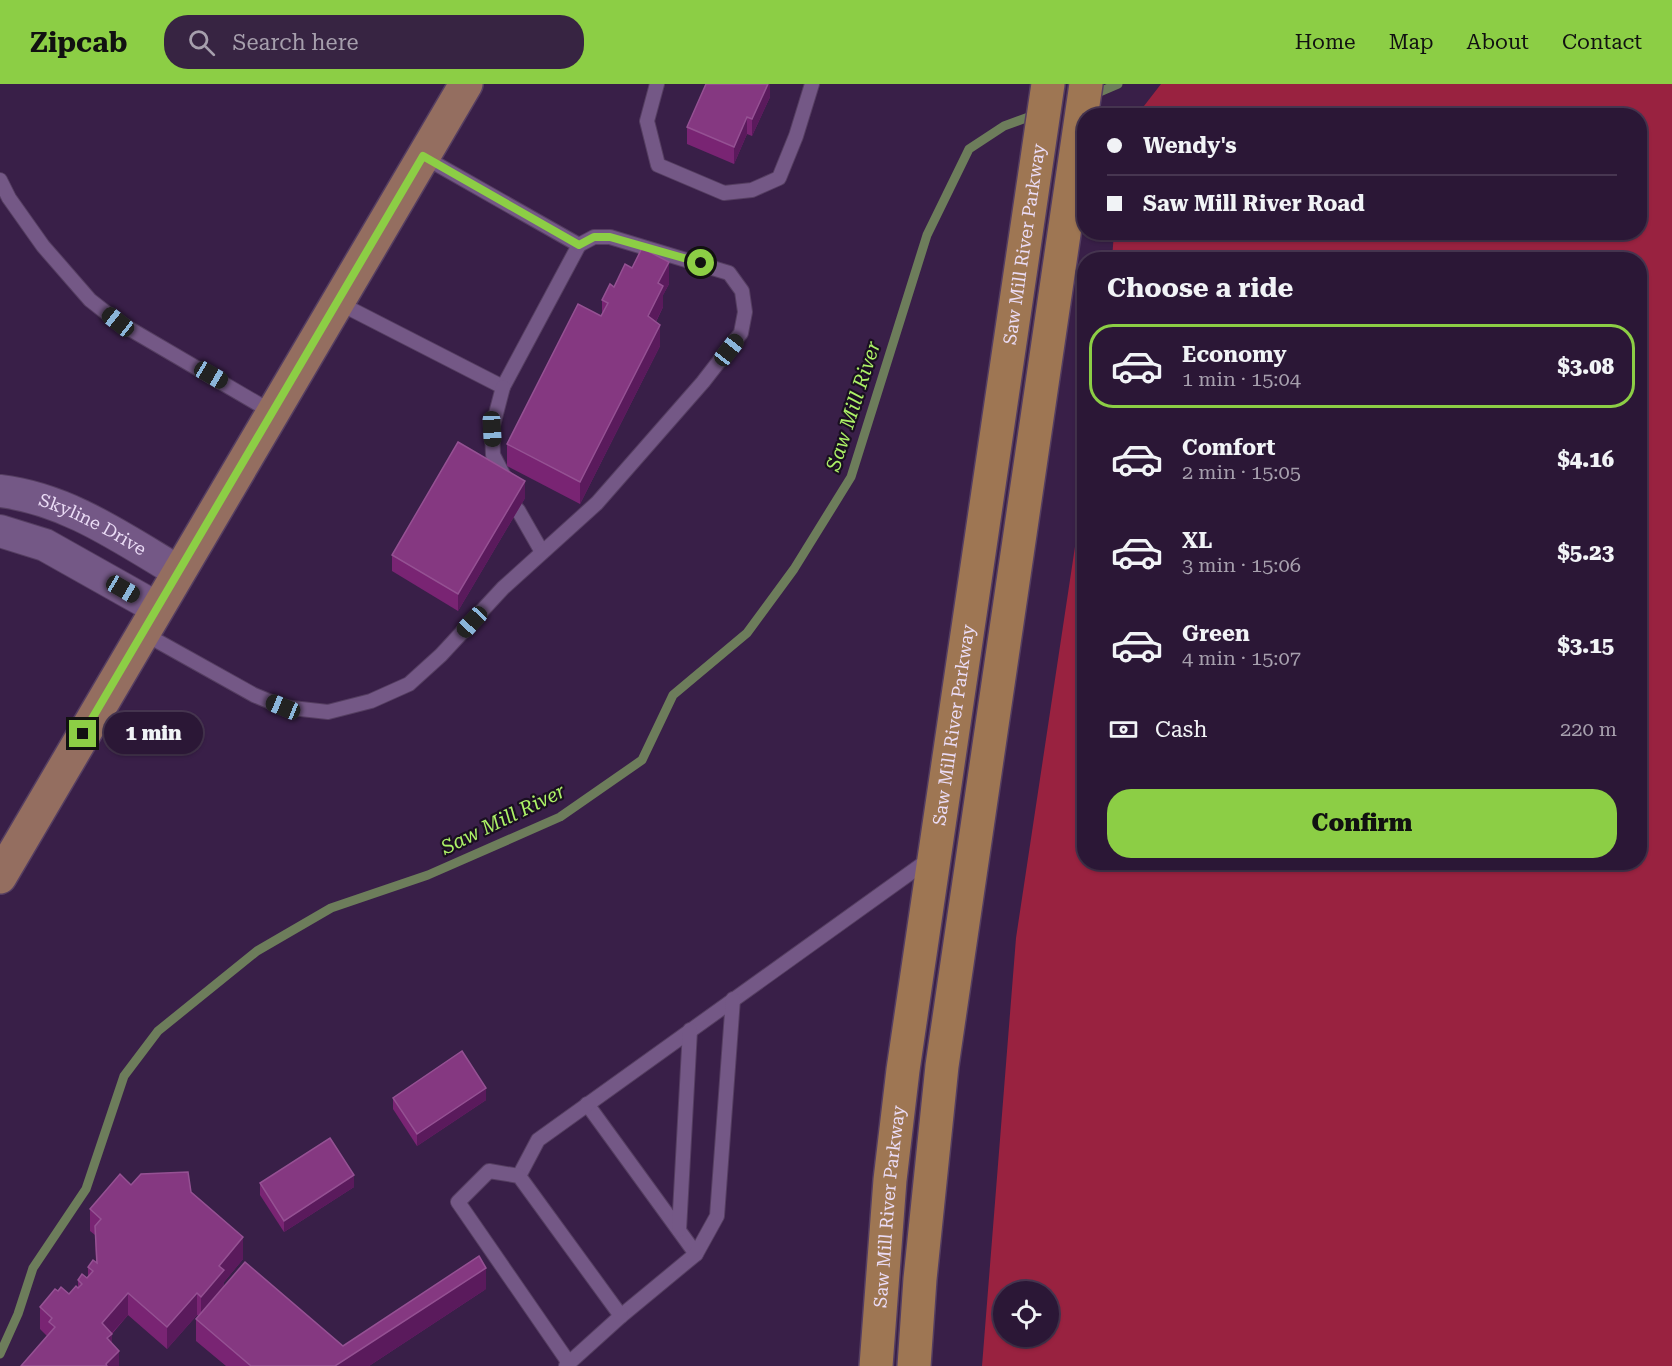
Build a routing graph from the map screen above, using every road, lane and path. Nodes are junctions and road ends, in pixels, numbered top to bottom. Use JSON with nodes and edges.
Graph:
{"nodes":[{"id":1,"x":465,"y":84,"type":"edge"},
{"id":2,"x":657,"y":84,"type":"edge"},
{"id":3,"x":812,"y":84,"type":"edge"},
{"id":4,"x":1086,"y":84,"type":"edge"},
{"id":5,"x":1047,"y":87,"type":"edge"},
{"id":6,"x":1082,"y":108,"type":"edge"},
{"id":7,"x":1077,"y":145,"type":"edge"},
{"id":8,"x":423,"y":156,"type":"junction"},
{"id":9,"x":0,"y":180,"type":"edge"},
{"id":10,"x":579,"y":245,"type":"junction"},
{"id":11,"x":337,"y":302,"type":"junction"},
{"id":12,"x":503,"y":387,"type":"junction"},
{"id":13,"x":272,"y":412,"type":"junction"},
{"id":14,"x":510,"y":490,"type":"edge"},
{"id":15,"x":0,"y":491,"type":"edge"},
{"id":16,"x":518,"y":510,"type":"edge"},
{"id":17,"x":0,"y":531,"type":"edge"},
{"id":18,"x":542,"y":552,"type":"junction"},
{"id":19,"x":179,"y":572,"type":"junction"},
{"id":20,"x":150,"y":621,"type":"junction"},
{"id":21,"x":933,"y":857,"type":"junction"},
{"id":22,"x":0,"y":877,"type":"edge"},
{"id":23,"x":733,"y":999,"type":"junction"},
{"id":24,"x":690,"y":1030,"type":"junction"},
{"id":25,"x":587,"y":1104,"type":"junction"},
{"id":26,"x":519,"y":1176,"type":"junction"},
{"id":27,"x":679,"y":1230,"type":"junction"},
{"id":28,"x":696,"y":1254,"type":"junction"},
{"id":29,"x":621,"y":1316,"type":"junction"},
{"id":30,"x":567,"y":1365,"type":"edge"},
{"id":31,"x":876,"y":1366,"type":"edge"},
{"id":32,"x":914,"y":1366,"type":"edge"}],
"edges":[{"from":1,"to":8,"type":"main road"},
{"from":2,"to":3,"type":"lane"},
{"from":4,"to":6,"type":"highway","name":"Saw Mill River Parkway"},
{"from":5,"to":21,"type":"highway","name":"Saw Mill River Parkway"},
{"from":7,"to":32,"type":"highway","name":"Saw Mill River Parkway"},
{"from":8,"to":10,"type":"lane"},
{"from":8,"to":11,"type":"main road"},
{"from":9,"to":13,"type":"lane"},
{"from":10,"to":12,"type":"lane"},
{"from":10,"to":18,"type":"lane"},
{"from":11,"to":12,"type":"lane"},
{"from":11,"to":13,"type":"main road"},
{"from":12,"to":14,"type":"lane"},
{"from":13,"to":19,"type":"main road"},
{"from":15,"to":19,"type":"street","name":"Skyline Drive"},
{"from":16,"to":18,"type":"lane"},
{"from":17,"to":20,"type":"street","name":"Skyline Drive"},
{"from":18,"to":20,"type":"lane"},
{"from":19,"to":20,"type":"main road"},
{"from":20,"to":22,"type":"main road"},
{"from":21,"to":23,"type":"lane"},
{"from":21,"to":31,"type":"highway","name":"Saw Mill River Parkway"},
{"from":23,"to":24,"type":"lane"},
{"from":23,"to":28,"type":"lane"},
{"from":24,"to":25,"type":"lane"},
{"from":24,"to":27,"type":"lane"},
{"from":25,"to":26,"type":"lane"},
{"from":25,"to":27,"type":"lane"},
{"from":26,"to":29,"type":"lane"},
{"from":26,"to":30,"type":"lane"},
{"from":27,"to":28,"type":"lane"},
{"from":28,"to":29,"type":"lane"},
{"from":29,"to":30,"type":"lane"}]}
